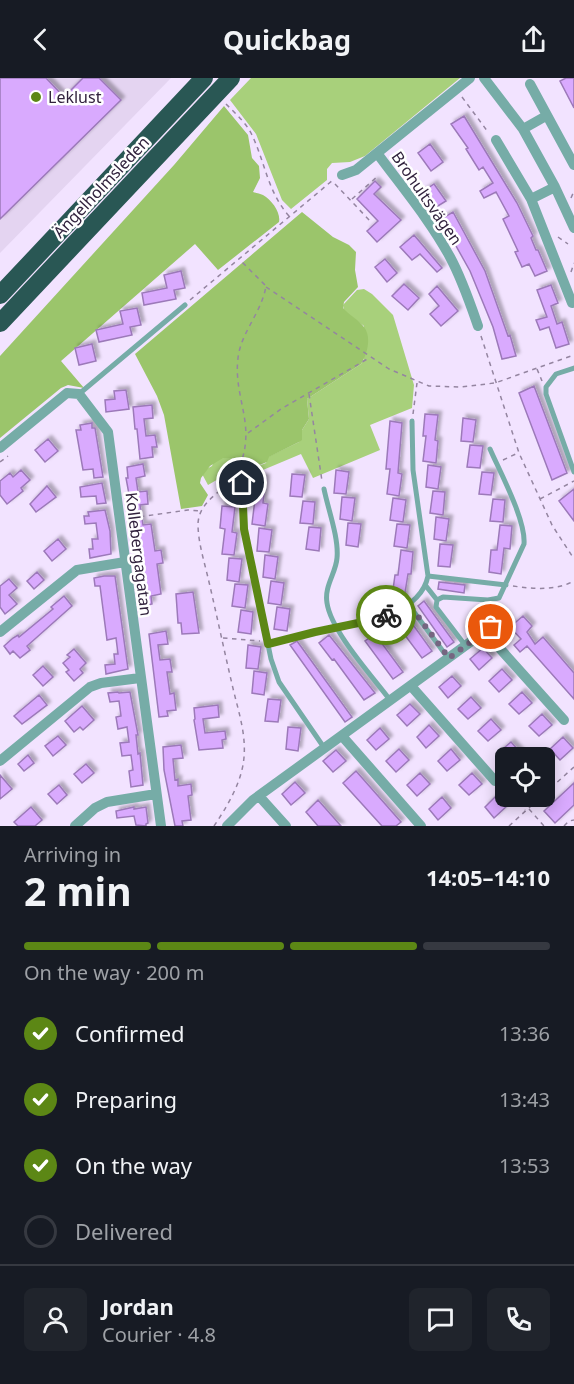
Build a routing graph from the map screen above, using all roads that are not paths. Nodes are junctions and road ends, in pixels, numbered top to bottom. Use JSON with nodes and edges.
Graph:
{"nodes":[{"id":1,"x":204,"y":78,"type":"edge"},
{"id":2,"x":231,"y":78,"type":"edge"},
{"id":3,"x":470,"y":78,"type":"edge"},
{"id":4,"x":484,"y":78,"type":"edge"},
{"id":5,"x":530,"y":84,"type":"dead end"},
{"id":6,"x":546,"y":116,"type":"junction"},
{"id":7,"x":523,"y":129,"type":"junction"},
{"id":8,"x":496,"y":140,"type":"road end"},
{"id":9,"x":377,"y":153,"type":"junction"},
{"id":10,"x":574,"y":165,"type":"edge"},
{"id":11,"x":342,"y":175,"type":"dead end"},
{"id":12,"x":555,"y":187,"type":"junction"},
{"id":13,"x":531,"y":199,"type":"junction"},
{"id":14,"x":574,"y":228,"type":"edge"},
{"id":15,"x":63,"y":256,"type":"junction"},
{"id":16,"x":2,"y":292,"type":"edge"},
{"id":17,"x":572,"y":303,"type":"dead end"},
{"id":18,"x":185,"y":305,"type":"road end"},
{"id":19,"x":0,"y":323,"type":"edge"},
{"id":20,"x":478,"y":326,"type":"road end"},
{"id":21,"x":0,"y":335,"type":"edge"},
{"id":22,"x":574,"y":368,"type":"edge"},
{"id":23,"x":79,"y":394,"type":"junction"},
{"id":24,"x":412,"y":421,"type":"road end"},
{"id":25,"x":0,"y":448,"type":"edge"},
{"id":26,"x":490,"y":449,"type":"dead end"},
{"id":27,"x":574,"y":472,"type":"edge"},
{"id":28,"x":242,"y":483,"type":"dead end"},
{"id":29,"x":324,"y":489,"type":"road end"},
{"id":30,"x":125,"y":562,"type":"junction"},
{"id":31,"x":428,"y":576,"type":"junction"},
{"id":32,"x":506,"y":585,"type":"junction"},
{"id":33,"x":426,"y":586,"type":"junction"},
{"id":34,"x":437,"y":600,"type":"junction"},
{"id":35,"x":408,"y":603,"type":"junction"},
{"id":36,"x":336,"y":628,"type":"junction"},
{"id":37,"x":0,"y":632,"type":"edge"},
{"id":38,"x":268,"y":643,"type":"junction"},
{"id":39,"x":466,"y":646,"type":"junction"},
{"id":40,"x":449,"y":658,"type":"junction"},
{"id":41,"x":140,"y":678,"type":"junction"},
{"id":42,"x":411,"y":686,"type":"junction"},
{"id":43,"x":390,"y":701,"type":"junction"},
{"id":44,"x":564,"y":720,"type":"dead end"},
{"id":45,"x":342,"y":736,"type":"junction"},
{"id":46,"x":325,"y":749,"type":"junction"},
{"id":47,"x":0,"y":761,"type":"edge"},
{"id":48,"x":495,"y":781,"type":"dead end"},
{"id":49,"x":156,"y":794,"type":"junction"},
{"id":50,"x":259,"y":796,"type":"junction"},
{"id":51,"x":75,"y":826,"type":"edge"},
{"id":52,"x":161,"y":826,"type":"edge"},
{"id":53,"x":227,"y":826,"type":"edge"},
{"id":54,"x":286,"y":826,"type":"edge"},
{"id":55,"x":421,"y":826,"type":"edge"}],
"edges":[{"from":1,"to":16,"type":"highway","name":"Ängelholmsleden"},
{"from":2,"to":15,"type":"highway","name":"Ängelholmsleden"},
{"from":3,"to":9,"type":"street","name":"Brohultsvägen"},
{"from":4,"to":7,"type":"street"},
{"from":5,"to":6,"type":"street"},
{"from":6,"to":7,"type":"street"},
{"from":6,"to":10,"type":"street"},
{"from":7,"to":12,"type":"street"},
{"from":8,"to":13,"type":"street"},
{"from":9,"to":11,"type":"street","name":"Brohultsvägen"},
{"from":9,"to":20,"type":"street","name":"Brohultsvägen"},
{"from":12,"to":13,"type":"street"},
{"from":12,"to":14,"type":"street"},
{"from":13,"to":17,"type":"street"},
{"from":15,"to":19,"type":"highway","name":"Ängelholmsleden"},
{"from":15,"to":21,"type":"highway"},
{"from":18,"to":23,"type":"lane"},
{"from":22,"to":27,"type":"lane"},
{"from":23,"to":25,"type":"street"},
{"from":23,"to":30,"type":"street","name":"Kollebergagatan"},
{"from":24,"to":31,"type":"lane"},
{"from":26,"to":32,"type":"lane"},
{"from":28,"to":38,"type":"lane"},
{"from":29,"to":36,"type":"lane"},
{"from":30,"to":37,"type":"street"},
{"from":30,"to":41,"type":"street","name":"Kollebergagatan"},
{"from":31,"to":32,"type":"lane"},
{"from":31,"to":33,"type":"lane"},
{"from":32,"to":34,"type":"lane"},
{"from":33,"to":34,"type":"lane"},
{"from":33,"to":35,"type":"lane"},
{"from":34,"to":39,"type":"lane"},
{"from":35,"to":36,"type":"lane"},
{"from":35,"to":40,"type":"lane"},
{"from":36,"to":38,"type":"lane"},
{"from":36,"to":43,"type":"lane"},
{"from":38,"to":46,"type":"lane"},
{"from":39,"to":40,"type":"street"},
{"from":39,"to":44,"type":"street"},
{"from":40,"to":42,"type":"street"},
{"from":41,"to":47,"type":"street"},
{"from":41,"to":49,"type":"street","name":"Kollebergagatan"},
{"from":42,"to":43,"type":"street"},
{"from":42,"to":48,"type":"street"},
{"from":43,"to":45,"type":"street"},
{"from":45,"to":46,"type":"street"},
{"from":45,"to":55,"type":"street"},
{"from":46,"to":50,"type":"street"},
{"from":49,"to":51,"type":"street"},
{"from":49,"to":52,"type":"street","name":"Kollebergagatan"},
{"from":50,"to":53,"type":"street"},
{"from":50,"to":54,"type":"street"}]}
